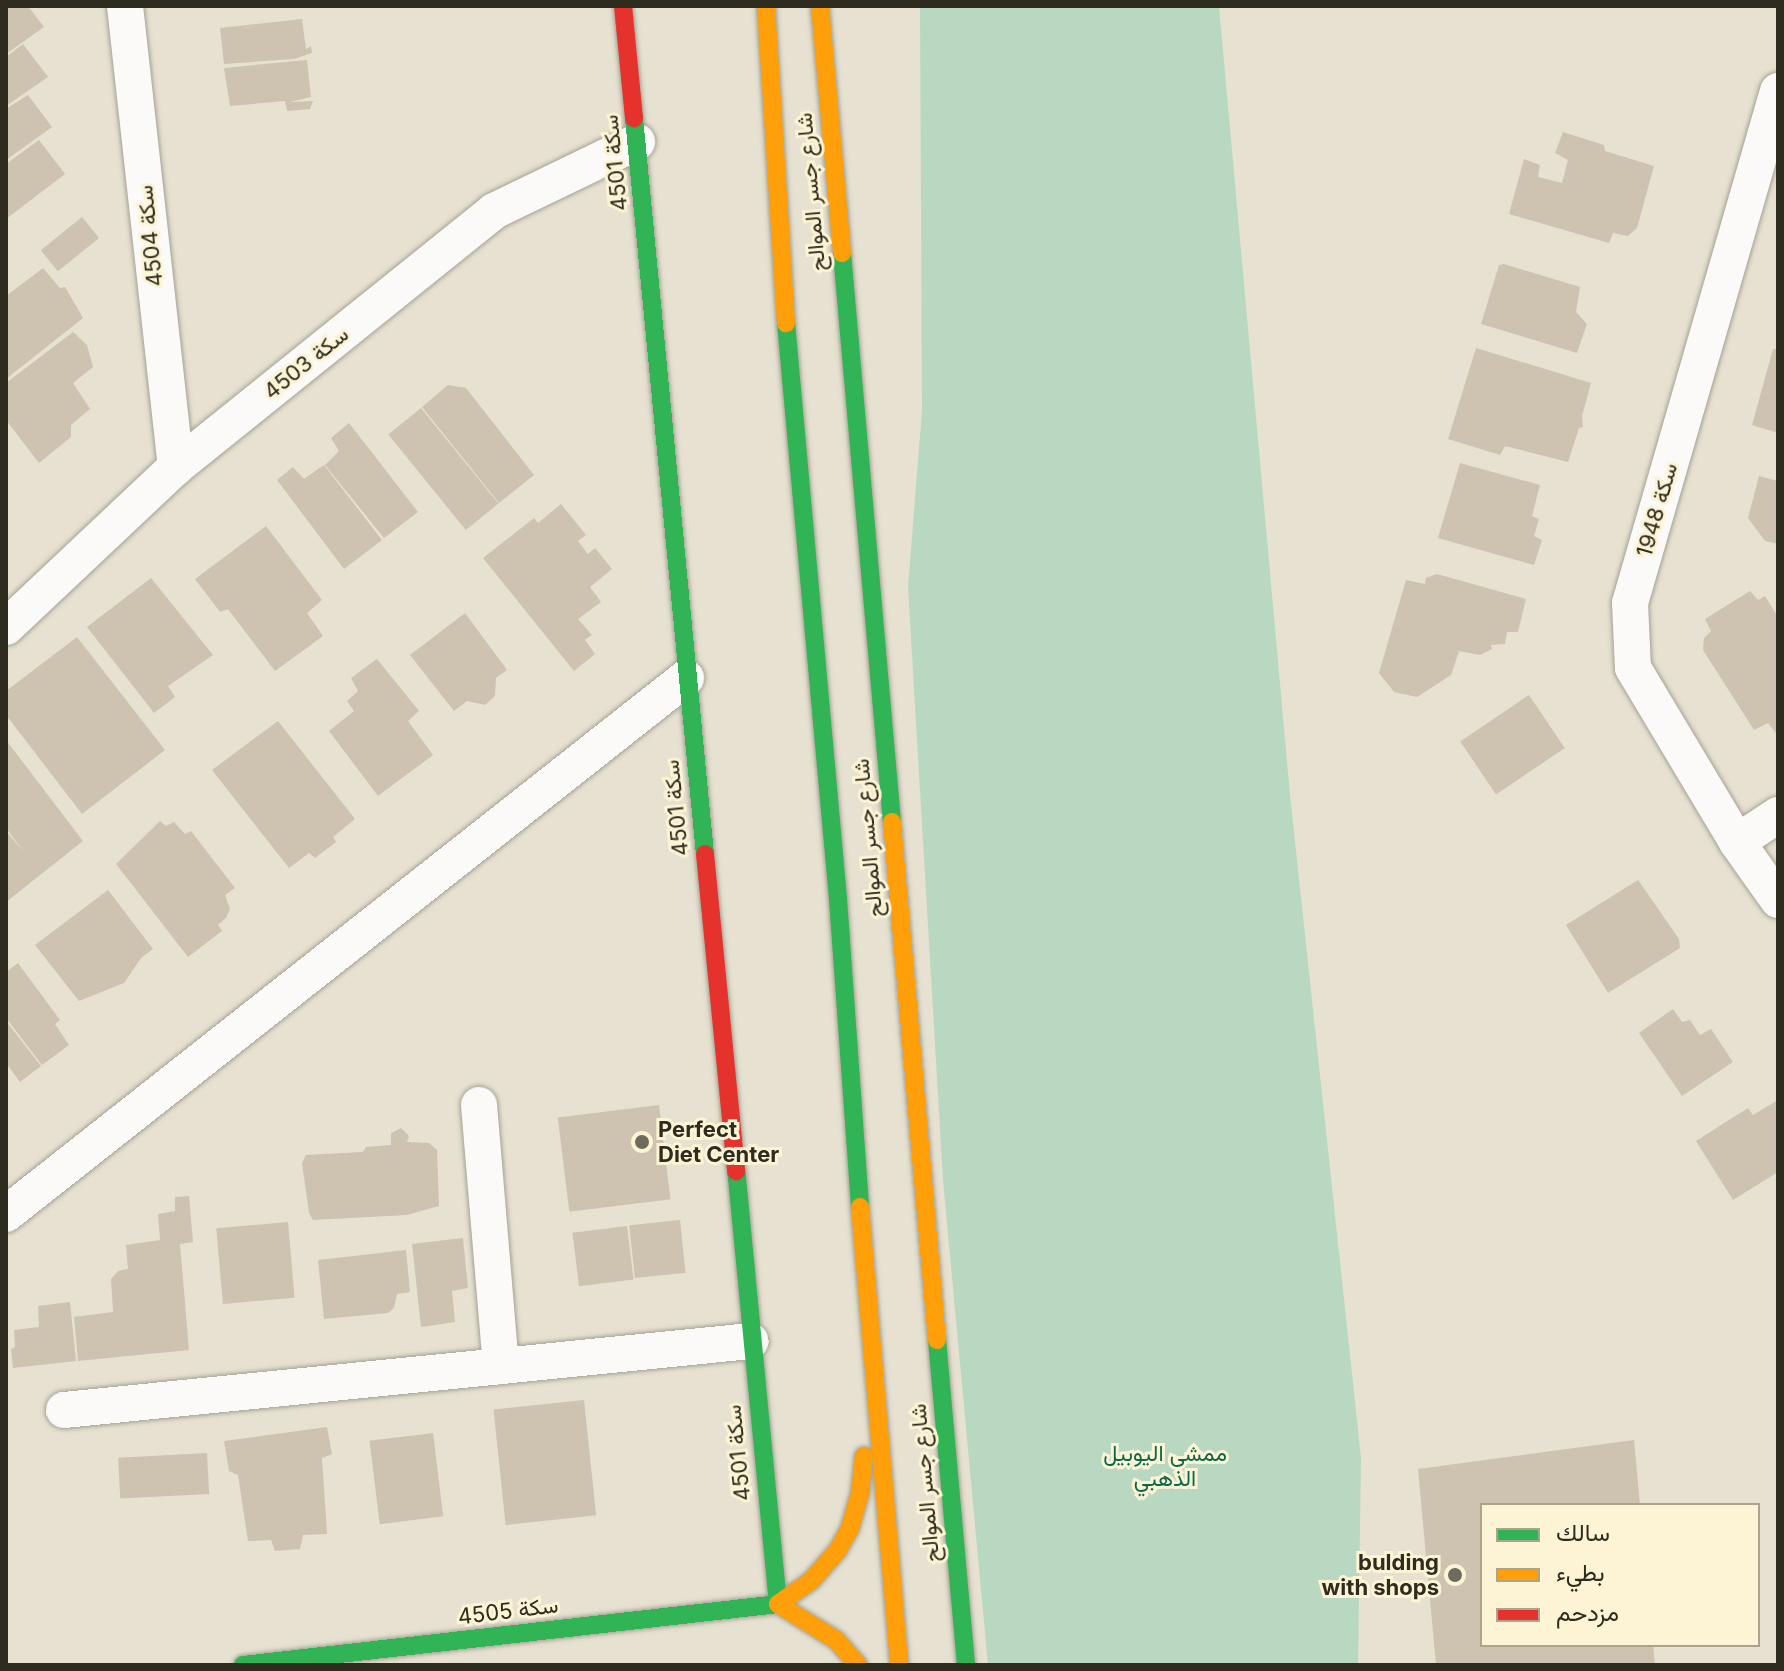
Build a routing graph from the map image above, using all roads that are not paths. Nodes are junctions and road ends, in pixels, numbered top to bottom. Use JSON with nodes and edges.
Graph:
{"nodes":[{"id":1,"x":125,"y":6,"type":"edge"},
{"id":2,"x":623,"y":6,"type":"edge"},
{"id":3,"x":766,"y":6,"type":"edge"},
{"id":4,"x":820,"y":6,"type":"edge"},
{"id":5,"x":1778,"y":91,"type":"edge"},
{"id":6,"x":637,"y":142,"type":"junction"},
{"id":7,"x":176,"y":467,"type":"junction"},
{"id":8,"x":6,"y":627,"type":"edge"},
{"id":9,"x":686,"y":678,"type":"junction"},
{"id":10,"x":1778,"y":815,"type":"edge"},
{"id":11,"x":1737,"y":842,"type":"junction"},
{"id":12,"x":1778,"y":900,"type":"edge"},
{"id":13,"x":479,"y":1105,"type":"dead end"},
{"id":14,"x":6,"y":1214,"type":"edge"},
{"id":15,"x":751,"y":1341,"type":"junction"},
{"id":16,"x":501,"y":1366,"type":"junction"},
{"id":17,"x":872,"y":1371,"type":"junction"},
{"id":18,"x":64,"y":1410,"type":"dead end"},
{"id":19,"x":778,"y":1604,"type":"junction"},
{"id":20,"x":339,"y":1660,"type":"edge"},
{"id":21,"x":243,"y":1665,"type":"edge"},
{"id":22,"x":858,"y":1665,"type":"edge"},
{"id":23,"x":899,"y":1665,"type":"edge"},
{"id":24,"x":966,"y":1665,"type":"edge"}],
"edges":[{"from":1,"to":7,"type":"street","name":"سكة 4504"},
{"from":2,"to":6,"type":"main road","name":"سكة 4501"},
{"from":3,"to":17,"type":"main road","name":"شارع جسر الموالح"},
{"from":4,"to":24,"type":"main road","name":"شارع جسر الموالح"},
{"from":5,"to":11,"type":"street","name":"سكة 1948"},
{"from":6,"to":7,"type":"street","name":"سكة 4503"},
{"from":6,"to":9,"type":"main road","name":"سكة 4501"},
{"from":7,"to":8,"type":"street","name":"سكة 4503"},
{"from":9,"to":14,"type":"street"},
{"from":9,"to":15,"type":"main road","name":"سكة 4501"},
{"from":10,"to":11,"type":"street"},
{"from":11,"to":12,"type":"street","name":"سكة 1948"},
{"from":13,"to":16,"type":"street"},
{"from":15,"to":16,"type":"street"},
{"from":15,"to":19,"type":"main road","name":"سكة 4501"},
{"from":16,"to":18,"type":"street"},
{"from":17,"to":19,"type":"main road"},
{"from":17,"to":23,"type":"main road","name":"شارع جسر الموالح"},
{"from":19,"to":20,"type":"main road","name":"سكة 4505"},
{"from":19,"to":22,"type":"main road"},
{"from":20,"to":21,"type":"main road","name":"سكة 4505"}]}
